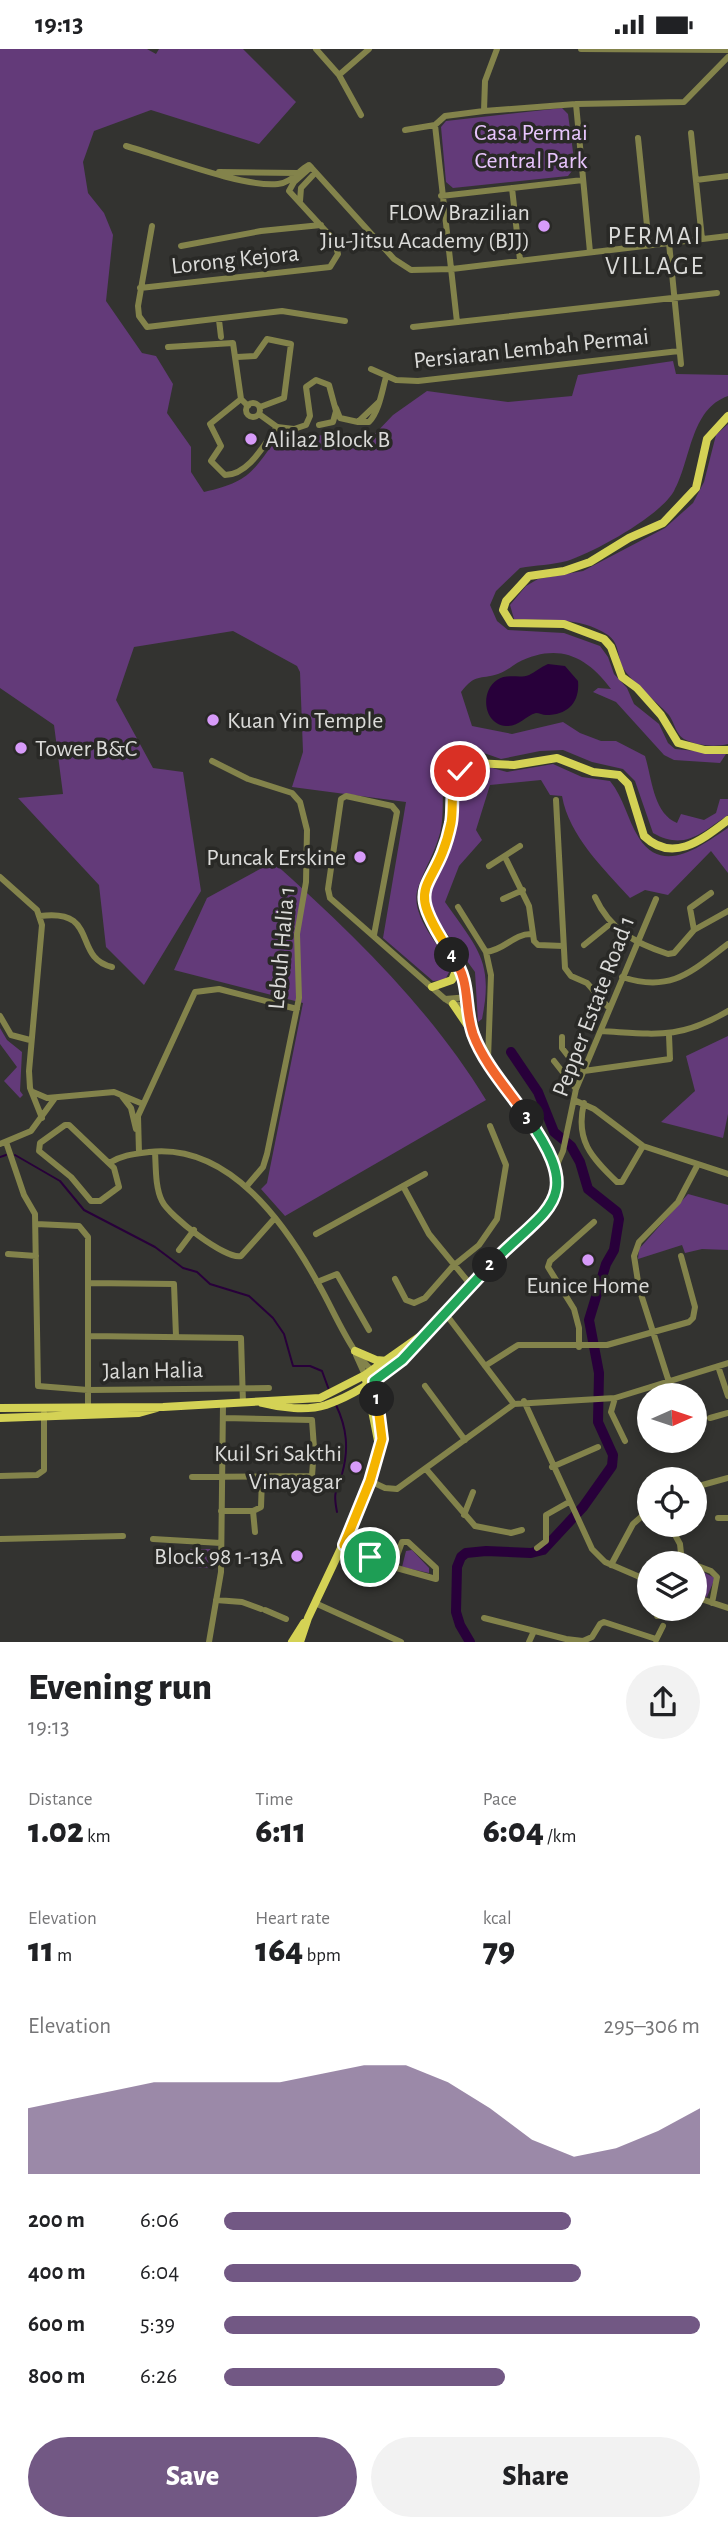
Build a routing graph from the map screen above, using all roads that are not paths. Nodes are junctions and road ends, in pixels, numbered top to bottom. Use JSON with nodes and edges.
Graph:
{"nodes":[{"id":1,"x":316,"y":49,"type":"edge"},
{"id":2,"x":369,"y":49,"type":"edge"},
{"id":3,"x":497,"y":49,"type":"edge"},
{"id":4,"x":581,"y":49,"type":"edge"},
{"id":5,"x":728,"y":50,"type":"edge"},
{"id":6,"x":728,"y":57,"type":"edge"},
{"id":7,"x":339,"y":75,"type":"junction"},
{"id":8,"x":576,"y":104,"type":"junction"},
{"id":9,"x":484,"y":111,"type":"junction"},
{"id":10,"x":361,"y":114,"type":"dead end"},
{"id":11,"x":435,"y":125,"type":"junction"},
{"id":12,"x":405,"y":130,"type":"dead end"},
{"id":13,"x":691,"y":133,"type":"dead end"},
{"id":14,"x":638,"y":138,"type":"dead end"},
{"id":15,"x":126,"y":146,"type":"dead end"},
{"id":16,"x":313,"y":170,"type":"junction"},
{"id":17,"x":728,"y":176,"type":"edge"},
{"id":18,"x":583,"y":180,"type":"junction"},
{"id":19,"x":696,"y":180,"type":"junction"},
{"id":20,"x":512,"y":188,"type":"junction"},
{"id":21,"x":441,"y":196,"type":"junction"},
{"id":22,"x":300,"y":201,"type":"junction"},
{"id":23,"x":321,"y":225,"type":"junction"},
{"id":24,"x":152,"y":226,"type":"dead end"},
{"id":25,"x":728,"y":236,"type":"edge"},
{"id":26,"x":702,"y":239,"type":"junction"},
{"id":27,"x":669,"y":243,"type":"junction"},
{"id":28,"x":649,"y":245,"type":"junction"},
{"id":29,"x":181,"y":246,"type":"dead end"},
{"id":30,"x":590,"y":252,"type":"junction"},
{"id":31,"x":520,"y":261,"type":"junction"},
{"id":32,"x":452,"y":268,"type":"junction"},
{"id":33,"x":139,"y":288,"type":"junction"},
{"id":34,"x":717,"y":293,"type":"dead end"},
{"id":35,"x":674,"y":298,"type":"junction"},
{"id":36,"x":219,"y":320,"type":"junction"},
{"id":37,"x":345,"y":321,"type":"dead end"},
{"id":38,"x":457,"y":322,"type":"junction"},
{"id":39,"x":413,"y":327,"type":"dead end"},
{"id":40,"x":221,"y":337,"type":"dead end"},
{"id":41,"x":167,"y":347,"type":"dead end"},
{"id":42,"x":679,"y":351,"type":"junction"},
{"id":43,"x":237,"y":357,"type":"junction"},
{"id":44,"x":681,"y":364,"type":"dead end"},
{"id":45,"x":371,"y":369,"type":"dead end"},
{"id":46,"x":386,"y":377,"type":"junction"},
{"id":47,"x":241,"y":399,"type":"junction"},
{"id":48,"x":248,"y":406,"type":"junction"},
{"id":49,"x":260,"y":411,"type":"junction"},
{"id":50,"x":728,"y":416,"type":"edge"},
{"id":51,"x":277,"y":427,"type":"junction"},
{"id":52,"x":728,"y":750,"type":"edge"},
{"id":53,"x":212,"y":761,"type":"dead end"},
{"id":54,"x":556,"y":800,"type":"dead end"},
{"id":55,"x":728,"y":820,"type":"edge"},
{"id":56,"x":520,"y":846,"type":"dead end"},
{"id":57,"x":506,"y":857,"type":"junction"},
{"id":58,"x":489,"y":866,"type":"dead end"},
{"id":59,"x":0,"y":877,"type":"edge"},
{"id":60,"x":523,"y":890,"type":"junction"},
{"id":61,"x":711,"y":893,"type":"dead end"},
{"id":62,"x":595,"y":897,"type":"dead end"},
{"id":63,"x":503,"y":899,"type":"dead end"},
{"id":64,"x":656,"y":899,"type":"dead end"},
{"id":65,"x":457,"y":907,"type":"dead end"},
{"id":66,"x":728,"y":911,"type":"edge"},
{"id":67,"x":40,"y":916,"type":"junction"},
{"id":68,"x":610,"y":924,"type":"junction"},
{"id":69,"x":694,"y":930,"type":"junction"},
{"id":70,"x":531,"y":934,"type":"junction"},
{"id":71,"x":374,"y":935,"type":"junction"},
{"id":72,"x":638,"y":941,"type":"junction"},
{"id":73,"x":728,"y":944,"type":"edge"},
{"id":74,"x":584,"y":945,"type":"dead end"},
{"id":75,"x":563,"y":946,"type":"junction"},
{"id":76,"x":486,"y":952,"type":"junction"},
{"id":77,"x":459,"y":964,"type":"junction"},
{"id":78,"x":112,"y":967,"type":"dead end"},
{"id":79,"x":622,"y":977,"type":"junction"},
{"id":80,"x":432,"y":987,"type":"junction"},
{"id":81,"x":449,"y":1001,"type":"junction"},
{"id":82,"x":469,"y":1001,"type":"junction"},
{"id":83,"x":609,"y":1008,"type":"junction"},
{"id":84,"x":297,"y":1009,"type":"junction"},
{"id":85,"x":728,"y":1011,"type":"edge"},
{"id":86,"x":0,"y":1017,"type":"edge"},
{"id":87,"x":601,"y":1031,"type":"junction"},
{"id":88,"x":474,"y":1035,"type":"junction"},
{"id":89,"x":669,"y":1035,"type":"junction"},
{"id":90,"x":562,"y":1037,"type":"dead end"},
{"id":91,"x":30,"y":1040,"type":"junction"},
{"id":92,"x":488,"y":1061,"type":"junction"},
{"id":93,"x":554,"y":1061,"type":"dead end"},
{"id":94,"x":583,"y":1072,"type":"junction"},
{"id":95,"x":30,"y":1088,"type":"junction"},
{"id":96,"x":576,"y":1089,"type":"junction"},
{"id":97,"x":121,"y":1094,"type":"junction"},
{"id":98,"x":55,"y":1098,"type":"junction"},
{"id":99,"x":574,"y":1100,"type":"junction"},
{"id":100,"x":584,"y":1103,"type":"junction"},
{"id":101,"x":143,"y":1104,"type":"junction"},
{"id":102,"x":42,"y":1118,"type":"junction"},
{"id":103,"x":490,"y":1126,"type":"dead end"},
{"id":104,"x":138,"y":1134,"type":"junction"},
{"id":105,"x":3,"y":1143,"type":"edge"},
{"id":106,"x":643,"y":1146,"type":"junction"},
{"id":107,"x":155,"y":1151,"type":"junction"},
{"id":108,"x":139,"y":1153,"type":"junction"},
{"id":109,"x":109,"y":1163,"type":"junction"},
{"id":110,"x":697,"y":1166,"type":"junction"},
{"id":111,"x":556,"y":1167,"type":"junction"},
{"id":112,"x":425,"y":1174,"type":"dead end"},
{"id":113,"x":728,"y":1174,"type":"edge"},
{"id":114,"x":403,"y":1186,"type":"junction"},
{"id":115,"x":246,"y":1187,"type":"junction"},
{"id":116,"x":274,"y":1219,"type":"junction"},
{"id":117,"x":594,"y":1222,"type":"dead end"},
{"id":118,"x":36,"y":1224,"type":"junction"},
{"id":119,"x":194,"y":1230,"type":"junction"},
{"id":120,"x":316,"y":1234,"type":"dead end"},
{"id":121,"x":179,"y":1250,"type":"dead end"},
{"id":122,"x":8,"y":1254,"type":"dead end"},
{"id":123,"x":36,"y":1256,"type":"junction"},
{"id":124,"x":681,"y":1256,"type":"dead end"},
{"id":125,"x":453,"y":1266,"type":"junction"},
{"id":126,"x":395,"y":1279,"type":"dead end"},
{"id":127,"x":317,"y":1282,"type":"junction"},
{"id":128,"x":88,"y":1283,"type":"junction"},
{"id":129,"x":470,"y":1285,"type":"junction"},
{"id":130,"x":445,"y":1313,"type":"junction"},
{"id":131,"x":432,"y":1326,"type":"junction"},
{"id":132,"x":369,"y":1330,"type":"dead end"},
{"id":133,"x":653,"y":1332,"type":"junction"},
{"id":134,"x":88,"y":1336,"type":"junction"},
{"id":135,"x":176,"y":1336,"type":"junction"},
{"id":136,"x":582,"y":1346,"type":"junction"},
{"id":137,"x":355,"y":1352,"type":"junction"},
{"id":138,"x":388,"y":1361,"type":"junction"},
{"id":139,"x":728,"y":1363,"type":"edge"},
{"id":140,"x":485,"y":1366,"type":"junction"},
{"id":141,"x":718,"y":1366,"type":"junction"},
{"id":142,"x":369,"y":1378,"type":"junction"},
{"id":143,"x":669,"y":1382,"type":"junction"},
{"id":144,"x":665,"y":1383,"type":"edge"},
{"id":145,"x":425,"y":1386,"type":"dead end"},
{"id":146,"x":242,"y":1388,"type":"junction"},
{"id":147,"x":268,"y":1388,"type":"dead end"},
{"id":148,"x":88,"y":1390,"type":"junction"},
{"id":149,"x":637,"y":1391,"type":"edge"},
{"id":150,"x":728,"y":1396,"type":"edge"},
{"id":151,"x":615,"y":1398,"type":"junction"},
{"id":152,"x":524,"y":1401,"type":"junction"},
{"id":153,"x":243,"y":1403,"type":"junction"},
{"id":154,"x":223,"y":1404,"type":"junction"},
{"id":155,"x":514,"y":1404,"type":"junction"},
{"id":156,"x":88,"y":1406,"type":"junction"},
{"id":157,"x":163,"y":1407,"type":"junction"},
{"id":158,"x":0,"y":1408,"type":"edge"},
{"id":159,"x":44,"y":1411,"type":"junction"},
{"id":160,"x":122,"y":1413,"type":"junction"},
{"id":161,"x":728,"y":1413,"type":"edge"},
{"id":162,"x":63,"y":1415,"type":"junction"},
{"id":163,"x":0,"y":1417,"type":"edge"},
{"id":164,"x":224,"y":1418,"type":"junction"},
{"id":165,"x":710,"y":1418,"type":"dead end"},
{"id":166,"x":465,"y":1440,"type":"junction"},
{"id":167,"x":625,"y":1441,"type":"dead end"},
{"id":168,"x":597,"y":1447,"type":"dead end"},
{"id":169,"x":552,"y":1467,"type":"junction"},
{"id":170,"x":426,"y":1469,"type":"junction"},
{"id":171,"x":0,"y":1476,"type":"edge"},
{"id":172,"x":192,"y":1477,"type":"dead end"},
{"id":173,"x":222,"y":1477,"type":"junction"},
{"id":174,"x":262,"y":1478,"type":"junction"},
{"id":175,"x":728,"y":1479,"type":"edge"},
{"id":176,"x":370,"y":1481,"type":"junction"},
{"id":177,"x":707,"y":1484,"type":"edge"},
{"id":178,"x":473,"y":1492,"type":"dead end"},
{"id":179,"x":570,"y":1505,"type":"junction"},
{"id":180,"x":221,"y":1511,"type":"junction"},
{"id":181,"x":253,"y":1511,"type":"junction"},
{"id":182,"x":464,"y":1515,"type":"junction"},
{"id":183,"x":718,"y":1518,"type":"dead end"},
{"id":184,"x":728,"y":1518,"type":"edge"},
{"id":185,"x":637,"y":1521,"type":"edge"},
{"id":186,"x":522,"y":1530,"type":"dead end"},
{"id":187,"x":255,"y":1532,"type":"dead end"},
{"id":188,"x":123,"y":1536,"type":"dead end"},
{"id":189,"x":0,"y":1539,"type":"edge"},
{"id":190,"x":153,"y":1539,"type":"dead end"},
{"id":191,"x":221,"y":1543,"type":"junction"},
{"id":192,"x":344,"y":1545,"type":"junction"},
{"id":193,"x":537,"y":1548,"type":"dead end"},
{"id":194,"x":611,"y":1565,"type":"junction"},
{"id":195,"x":393,"y":1567,"type":"junction"},
{"id":196,"x":707,"y":1570,"type":"edge"},
{"id":197,"x":637,"y":1576,"type":"edge"},
{"id":198,"x":216,"y":1600,"type":"junction"},
{"id":199,"x":707,"y":1601,"type":"edge"},
{"id":200,"x":315,"y":1603,"type":"junction"},
{"id":201,"x":712,"y":1603,"type":"junction"},
{"id":202,"x":728,"y":1608,"type":"edge"},
{"id":203,"x":308,"y":1618,"type":"junction"},
{"id":204,"x":484,"y":1618,"type":"dead end"},
{"id":205,"x":286,"y":1619,"type":"dead end"},
{"id":206,"x":663,"y":1626,"type":"dead end"},
{"id":207,"x":534,"y":1630,"type":"junction"},
{"id":208,"x":655,"y":1641,"type":"edge"},
{"id":209,"x":209,"y":1642,"type":"edge"},
{"id":210,"x":292,"y":1642,"type":"edge"},
{"id":211,"x":300,"y":1642,"type":"edge"},
{"id":212,"x":401,"y":1642,"type":"edge"},
{"id":213,"x":529,"y":1642,"type":"edge"}],
"edges":[{"from":1,"to":7,"type":"street"},
{"from":2,"to":7,"type":"street"},
{"from":3,"to":9,"type":"street"},
{"from":4,"to":5,"type":"street"},
{"from":6,"to":8,"type":"street"},
{"from":7,"to":10,"type":"street"},
{"from":8,"to":9,"type":"street"},
{"from":8,"to":18,"type":"street"},
{"from":9,"to":11,"type":"street"},
{"from":11,"to":12,"type":"street"},
{"from":11,"to":21,"type":"street"},
{"from":13,"to":19,"type":"street"},
{"from":14,"to":28,"type":"street"},
{"from":15,"to":16,"type":"street"},
{"from":16,"to":22,"type":"street"},
{"from":16,"to":22,"type":"street","name":"Lorong Kejora"},
{"from":16,"to":32,"type":"street"},
{"from":17,"to":19,"type":"street"},
{"from":18,"to":20,"type":"street"},
{"from":18,"to":30,"type":"street"},
{"from":19,"to":26,"type":"street"},
{"from":20,"to":21,"type":"street"},
{"from":20,"to":31,"type":"street"},
{"from":21,"to":32,"type":"street"},
{"from":22,"to":23,"type":"street","name":"Lorong Kejora"},
{"from":23,"to":29,"type":"street"},
{"from":23,"to":33,"type":"street","name":"Lorong Kejora"},
{"from":24,"to":33,"type":"street"},
{"from":25,"to":26,"type":"street"},
{"from":26,"to":27,"type":"street"},
{"from":27,"to":28,"type":"street"},
{"from":27,"to":35,"type":"street"},
{"from":28,"to":30,"type":"street"},
{"from":30,"to":31,"type":"street"},
{"from":31,"to":32,"type":"street"},
{"from":32,"to":38,"type":"street"},
{"from":33,"to":36,"type":"street"},
{"from":34,"to":35,"type":"street"},
{"from":35,"to":38,"type":"street"},
{"from":35,"to":42,"type":"street"},
{"from":36,"to":37,"type":"street"},
{"from":36,"to":40,"type":"street"},
{"from":38,"to":39,"type":"street"},
{"from":41,"to":43,"type":"street"},
{"from":42,"to":44,"type":"street"},
{"from":42,"to":46,"type":"street","name":"Persiaran Lembah Permai"},
{"from":43,"to":47,"type":"street"},
{"from":43,"to":49,"type":"street"},
{"from":45,"to":46,"type":"street","name":"Persiaran Lembah Permai"},
{"from":46,"to":51,"type":"street","name":"Persiaran Lembah Permai","bridge":true},
{"from":47,"to":48,"type":"street"},
{"from":47,"to":51,"type":"street"},
{"from":48,"to":49,"type":"street"},
{"from":48,"to":49,"type":"street"},
{"from":49,"to":51,"type":"street"},
{"from":50,"to":52,"type":"main road"},
{"from":53,"to":84,"type":"street","name":"Lebuh Halia 1"},
{"from":54,"to":75,"type":"street"},
{"from":55,"to":77,"type":"main road"},
{"from":56,"to":57,"type":"street"},
{"from":57,"to":58,"type":"street"},
{"from":57,"to":60,"type":"street"},
{"from":59,"to":67,"type":"street"},
{"from":60,"to":63,"type":"street"},
{"from":60,"to":70,"type":"street"},
{"from":61,"to":69,"type":"street"},
{"from":62,"to":68,"type":"street"},
{"from":64,"to":72,"type":"street","name":"Pepper Estate Road 1"},
{"from":65,"to":76,"type":"street"},
{"from":66,"to":69,"type":"street"},
{"from":67,"to":78,"type":"street"},
{"from":67,"to":91,"type":"street"},
{"from":68,"to":72,"type":"street"},
{"from":68,"to":74,"type":"street"},
{"from":69,"to":72,"type":"street"},
{"from":70,"to":75,"type":"street"},
{"from":70,"to":76,"type":"street"},
{"from":71,"to":71,"type":"street"},
{"from":71,"to":80,"type":"street"},
{"from":72,"to":79,"type":"street","name":"Pepper Estate Road 1"},
{"from":73,"to":79,"type":"street"},
{"from":75,"to":83,"type":"street"},
{"from":76,"to":92,"type":"street"},
{"from":77,"to":80,"type":"main road"},
{"from":77,"to":82,"type":"main road"},
{"from":79,"to":83,"type":"street","name":"Pepper Estate Road 1"},
{"from":80,"to":81,"type":"street"},
{"from":81,"to":82,"type":"street"},
{"from":81,"to":88,"type":"main road"},
{"from":82,"to":88,"type":"main road"},
{"from":83,"to":87,"type":"street","name":"Pepper Estate Road 1"},
{"from":84,"to":101,"type":"street"},
{"from":84,"to":115,"type":"street","name":"Lebuh Halia 1"},
{"from":85,"to":89,"type":"street"},
{"from":86,"to":91,"type":"street"},
{"from":87,"to":89,"type":"street"},
{"from":87,"to":94,"type":"street","name":"Pepper Estate Road 1"},
{"from":88,"to":92,"type":"main road"},
{"from":89,"to":94,"type":"street"},
{"from":90,"to":94,"type":"street"},
{"from":91,"to":95,"type":"street"},
{"from":92,"to":111,"type":"main road"},
{"from":93,"to":96,"type":"street"},
{"from":94,"to":96,"type":"street","name":"Pepper Estate Road 1"},
{"from":95,"to":98,"type":"street"},
{"from":95,"to":102,"type":"street"},
{"from":96,"to":99,"type":"street","name":"Pepper Estate Road 1"},
{"from":97,"to":98,"type":"street"},
{"from":97,"to":101,"type":"street"},
{"from":97,"to":104,"type":"street"},
{"from":98,"to":102,"type":"street"},
{"from":99,"to":100,"type":"street"},
{"from":99,"to":111,"type":"street","name":"Pepper Estate Road 1"},
{"from":100,"to":106,"type":"street"},
{"from":100,"to":106,"type":"street"},
{"from":101,"to":104,"type":"street"},
{"from":102,"to":105,"type":"street"},
{"from":103,"to":125,"type":"street"},
{"from":104,"to":108,"type":"street"},
{"from":105,"to":118,"type":"street"},
{"from":106,"to":110,"type":"street"},
{"from":107,"to":108,"type":"street"},
{"from":107,"to":115,"type":"street"},
{"from":107,"to":119,"type":"street"},
{"from":108,"to":109,"type":"street"},
{"from":109,"to":109,"type":"street"},
{"from":110,"to":113,"type":"street"},
{"from":110,"to":133,"type":"street"},
{"from":111,"to":129,"type":"main road"},
{"from":112,"to":114,"type":"street"},
{"from":114,"to":120,"type":"street"},
{"from":114,"to":125,"type":"street"},
{"from":115,"to":116,"type":"street"},
{"from":116,"to":119,"type":"street"},
{"from":116,"to":127,"type":"street"},
{"from":117,"to":136,"type":"street"},
{"from":118,"to":123,"type":"street"},
{"from":118,"to":128,"type":"street"},
{"from":119,"to":121,"type":"street"},
{"from":122,"to":123,"type":"street"},
{"from":123,"to":148,"type":"street","name":"Jalan Halia"},
{"from":124,"to":133,"type":"street"},
{"from":125,"to":126,"type":"street"},
{"from":125,"to":129,"type":"street"},
{"from":127,"to":132,"type":"street"},
{"from":127,"to":137,"type":"street"},
{"from":128,"to":134,"type":"street"},
{"from":128,"to":135,"type":"street"},
{"from":129,"to":130,"type":"main road"},
{"from":130,"to":131,"type":"main road"},
{"from":130,"to":140,"type":"street"},
{"from":131,"to":138,"type":"main road"},
{"from":131,"to":142,"type":"main road"},
{"from":133,"to":136,"type":"street"},
{"from":133,"to":143,"type":"street"},
{"from":134,"to":135,"type":"street"},
{"from":134,"to":148,"type":"street"},
{"from":135,"to":146,"type":"street"},
{"from":136,"to":140,"type":"street"},
{"from":137,"to":138,"type":"main road"},
{"from":137,"to":142,"type":"street"},
{"from":138,"to":142,"type":"main road"},
{"from":139,"to":141,"type":"street"},
{"from":140,"to":155,"type":"street"},
{"from":141,"to":143,"type":"street"},
{"from":141,"to":150,"type":"street"},
{"from":142,"to":153,"type":"main road"},
{"from":142,"to":176,"type":"main road"},
{"from":143,"to":144,"type":"street"},
{"from":145,"to":166,"type":"street"},
{"from":146,"to":147,"type":"street","name":"Jalan Halia"},
{"from":146,"to":148,"type":"street","name":"Jalan Halia"},
{"from":146,"to":153,"type":"street"},
{"from":148,"to":156,"type":"street"},
{"from":149,"to":151,"type":"street"},
{"from":151,"to":152,"type":"street"},
{"from":151,"to":167,"type":"street"},
{"from":152,"to":155,"type":"street"},
{"from":152,"to":169,"type":"street"},
{"from":153,"to":154,"type":"main road"},
{"from":154,"to":157,"type":"main road"},
{"from":154,"to":164,"type":"street"},
{"from":155,"to":166,"type":"street"},
{"from":156,"to":157,"type":"main road"},
{"from":156,"to":159,"type":"main road"},
{"from":156,"to":160,"type":"main road"},
{"from":156,"to":162,"type":"main road"},
{"from":157,"to":160,"type":"main road"},
{"from":158,"to":159,"type":"main road"},
{"from":159,"to":162,"type":"main road"},
{"from":159,"to":163,"type":"main road"},
{"from":159,"to":171,"type":"street"},
{"from":160,"to":162,"type":"main road"},
{"from":161,"to":165,"type":"street"},
{"from":164,"to":173,"type":"street"},
{"from":164,"to":174,"type":"street"},
{"from":166,"to":170,"type":"street"},
{"from":168,"to":169,"type":"street"},
{"from":169,"to":179,"type":"street"},
{"from":170,"to":176,"type":"street"},
{"from":170,"to":182,"type":"street"},
{"from":172,"to":173,"type":"street"},
{"from":173,"to":174,"type":"street"},
{"from":173,"to":180,"type":"street"},
{"from":174,"to":181,"type":"street"},
{"from":175,"to":177,"type":"street"},
{"from":176,"to":192,"type":"main road"},
{"from":178,"to":182,"type":"street"},
{"from":179,"to":193,"type":"street"},
{"from":179,"to":194,"type":"street"},
{"from":180,"to":181,"type":"street"},
{"from":180,"to":191,"type":"street"},
{"from":181,"to":187,"type":"street"},
{"from":182,"to":186,"type":"street"},
{"from":183,"to":184,"type":"street"},
{"from":185,"to":194,"type":"street"},
{"from":188,"to":189,"type":"street"},
{"from":190,"to":191,"type":"street"},
{"from":191,"to":198,"type":"street"},
{"from":192,"to":195,"type":"street"},
{"from":192,"to":200,"type":"main road"},
{"from":194,"to":197,"type":"street"},
{"from":195,"to":195,"type":"street"},
{"from":196,"to":201,"type":"street"},
{"from":198,"to":205,"type":"street"},
{"from":198,"to":209,"type":"street"},
{"from":199,"to":201,"type":"street"},
{"from":200,"to":203,"type":"main road"},
{"from":200,"to":212,"type":"street"},
{"from":201,"to":202,"type":"street"},
{"from":203,"to":210,"type":"main road"},
{"from":203,"to":211,"type":"main road"},
{"from":204,"to":207,"type":"street"},
{"from":206,"to":208,"type":"street"},
{"from":207,"to":208,"type":"street"},
{"from":207,"to":213,"type":"street"}]}
